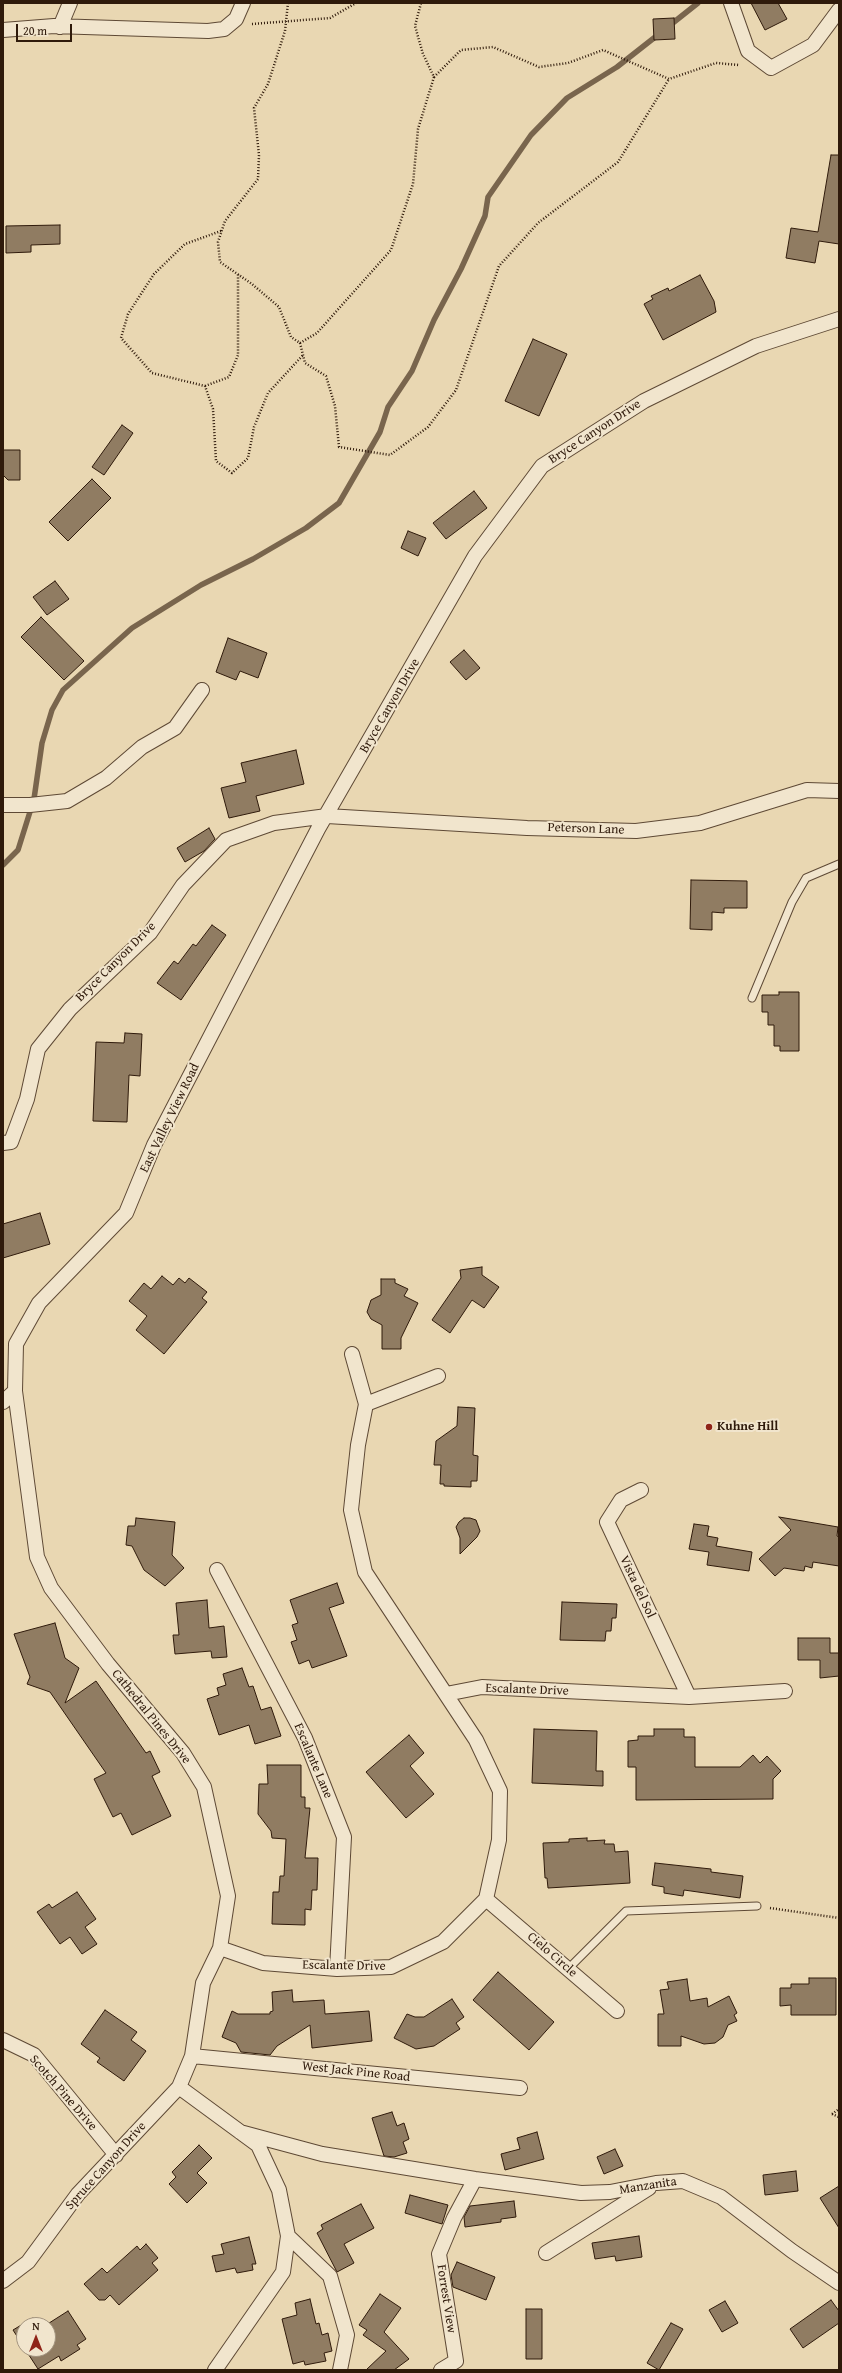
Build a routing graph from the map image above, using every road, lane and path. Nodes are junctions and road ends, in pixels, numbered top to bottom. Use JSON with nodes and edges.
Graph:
{"nodes":[{"id":1,"x":70,"y":3,"type":"edge"},
{"id":2,"x":243,"y":3,"type":"edge"},
{"id":3,"x":288,"y":3,"type":"edge"},
{"id":4,"x":356,"y":3,"type":"edge"},
{"id":5,"x":421,"y":3,"type":"edge"},
{"id":6,"x":731,"y":3,"type":"edge"},
{"id":7,"x":839,"y":10,"type":"edge"},
{"id":8,"x":236,"y":19,"type":"junction"},
{"id":9,"x":286,"y":21,"type":"junction"},
{"id":10,"x":60,"y":27,"type":"junction"},
{"id":11,"x":3,"y":30,"type":"edge"},
{"id":12,"x":771,"y":68,"type":"junction"},
{"id":13,"x":434,"y":77,"type":"junction"},
{"id":14,"x":669,"y":79,"type":"junction"},
{"id":15,"x":221,"y":231,"type":"junction"},
{"id":16,"x":238,"y":274,"type":"junction"},
{"id":17,"x":839,"y":319,"type":"edge"},
{"id":18,"x":300,"y":343,"type":"junction"},
{"id":19,"x":303,"y":355,"type":"junction"},
{"id":20,"x":205,"y":386,"type":"junction"},
{"id":21,"x":202,"y":690,"type":"dead end"},
{"id":22,"x":839,"y":791,"type":"edge"},
{"id":23,"x":3,"y":805,"type":"edge"},
{"id":24,"x":327,"y":816,"type":"junction"},
{"id":25,"x":839,"y":864,"type":"edge"},
{"id":26,"x":752,"y":998,"type":"dead end"},
{"id":27,"x":3,"y":1143,"type":"edge"},
{"id":28,"x":352,"y":1354,"type":"dead end"},
{"id":29,"x":438,"y":1376,"type":"dead end"},
{"id":30,"x":15,"y":1391,"type":"junction"},
{"id":31,"x":3,"y":1402,"type":"edge"},
{"id":32,"x":366,"y":1404,"type":"junction"},
{"id":33,"x":641,"y":1490,"type":"dead end"},
{"id":34,"x":217,"y":1570,"type":"dead end"},
{"id":35,"x":785,"y":1691,"type":"dead end"},
{"id":36,"x":446,"y":1694,"type":"junction"},
{"id":37,"x":689,"y":1697,"type":"junction"},
{"id":38,"x":486,"y":1899,"type":"junction"},
{"id":39,"x":757,"y":1906,"type":"joint"},
{"id":40,"x":839,"y":1918,"type":"edge"},
{"id":41,"x":220,"y":1948,"type":"junction"},
{"id":42,"x":336,"y":1968,"type":"junction"},
{"id":43,"x":568,"y":1969,"type":"junction"},
{"id":44,"x":617,"y":2011,"type":"dead end"},
{"id":45,"x":3,"y":2040,"type":"edge"},
{"id":46,"x":192,"y":2056,"type":"junction"},
{"id":47,"x":179,"y":2087,"type":"junction"},
{"id":48,"x":520,"y":2088,"type":"dead end"},
{"id":49,"x":839,"y":2109,"type":"edge"},
{"id":50,"x":839,"y":2117,"type":"edge"},
{"id":51,"x":240,"y":2132,"type":"junction"},
{"id":52,"x":116,"y":2155,"type":"junction"},
{"id":53,"x":475,"y":2179,"type":"junction"},
{"id":54,"x":656,"y":2183,"type":"junction"},
{"id":55,"x":288,"y":2236,"type":"junction"},
{"id":56,"x":546,"y":2253,"type":"dead end"},
{"id":57,"x":3,"y":2281,"type":"edge"},
{"id":58,"x":839,"y":2282,"type":"edge"},
{"id":59,"x":215,"y":2370,"type":"edge"},
{"id":60,"x":340,"y":2370,"type":"edge"},
{"id":61,"x":442,"y":2370,"type":"edge"}],
"edges":[{"from":1,"to":10,"type":"street"},
{"from":2,"to":8,"type":"street"},
{"from":3,"to":9,"type":"path"},
{"from":4,"to":9,"type":"path"},
{"from":5,"to":13,"type":"path"},
{"from":6,"to":12,"type":"street"},
{"from":7,"to":12,"type":"street"},
{"from":8,"to":9,"type":"path"},
{"from":8,"to":10,"type":"street"},
{"from":9,"to":15,"type":"path"},
{"from":10,"to":11,"type":"street"},
{"from":12,"to":14,"type":"path"},
{"from":13,"to":14,"type":"path"},
{"from":13,"to":18,"type":"path"},
{"from":14,"to":19,"type":"path"},
{"from":15,"to":16,"type":"path"},
{"from":15,"to":20,"type":"path"},
{"from":16,"to":18,"type":"path"},
{"from":16,"to":20,"type":"path"},
{"from":17,"to":24,"type":"street","name":"Bryce Canyon Drive"},
{"from":18,"to":19,"type":"path"},
{"from":19,"to":20,"type":"path"},
{"from":21,"to":23,"type":"street"},
{"from":22,"to":24,"type":"street","name":"Peterson Lane"},
{"from":24,"to":27,"type":"street","name":"Bryce Canyon Drive"},
{"from":24,"to":30,"type":"street","name":"East Valley View Road"},
{"from":25,"to":26,"type":"lane"},
{"from":28,"to":32,"type":"street"},
{"from":29,"to":32,"type":"street"},
{"from":30,"to":31,"type":"street"},
{"from":30,"to":41,"type":"street","name":"Cathedral Pines Drive"},
{"from":32,"to":36,"type":"street"},
{"from":33,"to":37,"type":"street","name":"Vista del Sol"},
{"from":34,"to":42,"type":"street","name":"Escalante Lane"},
{"from":35,"to":37,"type":"street","name":"Escalante Drive"},
{"from":36,"to":37,"type":"street","name":"Escalante Drive"},
{"from":36,"to":38,"type":"street"},
{"from":38,"to":42,"type":"street","name":"Escalante Drive"},
{"from":38,"to":43,"type":"street","name":"Cielo Circle"},
{"from":39,"to":40,"type":"path"},
{"from":39,"to":43,"type":"lane"},
{"from":41,"to":42,"type":"street","name":"Escalante Drive"},
{"from":41,"to":46,"type":"street","name":"Cathedral Pines Drive"},
{"from":43,"to":44,"type":"street","name":"Cielo Circle"},
{"from":45,"to":52,"type":"street","name":"Scotch Pine Drive"},
{"from":46,"to":47,"type":"street","name":"Cathedral Pines Drive"},
{"from":46,"to":48,"type":"street","name":"West Jack Pine Road"},
{"from":47,"to":51,"type":"street"},
{"from":47,"to":52,"type":"street","name":"Spruce Canyon Drive"},
{"from":49,"to":50,"type":"path"},
{"from":51,"to":53,"type":"street","name":"Manzanita"},
{"from":51,"to":55,"type":"street"},
{"from":52,"to":57,"type":"street","name":"Spruce Canyon Drive"},
{"from":53,"to":54,"type":"street","name":"Manzanita"},
{"from":53,"to":61,"type":"street","name":"Forrest View"},
{"from":54,"to":56,"type":"street"},
{"from":54,"to":58,"type":"street","name":"Manzanita"},
{"from":55,"to":59,"type":"street"},
{"from":55,"to":60,"type":"street"}]}
